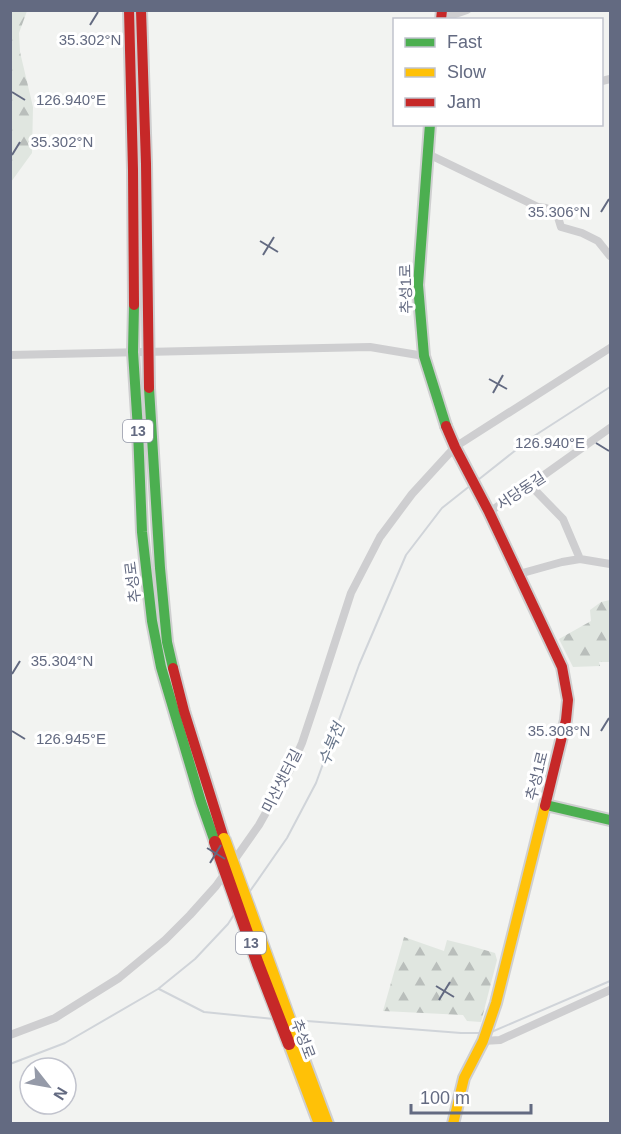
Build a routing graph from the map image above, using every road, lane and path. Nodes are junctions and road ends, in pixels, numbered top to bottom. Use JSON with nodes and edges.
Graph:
{"nodes":[{"id":1,"x":129,"y":10,"type":"edge"},
{"id":2,"x":141,"y":10,"type":"edge"},
{"id":3,"x":467,"y":10,"type":"edge"},
{"id":4,"x":444,"y":18,"type":"edge"},
{"id":5,"x":430,"y":126,"type":"edge"},
{"id":6,"x":428,"y":154,"type":"junction"},
{"id":7,"x":610,"y":256,"type":"edge"},
{"id":8,"x":610,"y":348,"type":"edge"},
{"id":9,"x":148,"y":351,"type":"junction"},
{"id":10,"x":133,"y":352,"type":"junction"},
{"id":11,"x":10,"y":355,"type":"edge"},
{"id":12,"x":424,"y":356,"type":"junction"},
{"id":13,"x":610,"y":428,"type":"edge"},
{"id":14,"x":455,"y":448,"type":"junction"},
{"id":15,"x":530,"y":485,"type":"junction"},
{"id":16,"x":488,"y":509,"type":"junction"},
{"id":17,"x":580,"y":559,"type":"junction"},
{"id":18,"x":609,"y":562,"type":"edge"},
{"id":19,"x":519,"y":574,"type":"junction"},
{"id":20,"x":546,"y":805,"type":"junction"},
{"id":21,"x":610,"y":820,"type":"edge"},
{"id":22,"x":220,"y":840,"type":"junction"},
{"id":23,"x":610,"y":990,"type":"edge"},
{"id":24,"x":10,"y":1035,"type":"edge"},
{"id":25,"x":484,"y":1039,"type":"junction"},
{"id":26,"x":293,"y":1041,"type":"junction"},
{"id":27,"x":319,"y":1124,"type":"edge"},
{"id":28,"x":328,"y":1124,"type":"edge"},
{"id":29,"x":453,"y":1124,"type":"edge"}],
"edges":[{"from":1,"to":10,"type":"main road","name":"추성로","number":"13"},
{"from":2,"to":9,"type":"main road","name":"추성로","number":"13"},
{"from":3,"to":4,"type":"street"},
{"from":5,"to":6,"type":"main road","name":"추성1로"},
{"from":6,"to":7,"type":"street"},
{"from":6,"to":12,"type":"main road","name":"추성1로"},
{"from":8,"to":14,"type":"street"},
{"from":9,"to":10,"type":"street"},
{"from":9,"to":12,"type":"street"},
{"from":9,"to":22,"type":"main road","name":"추성로","number":"13"},
{"from":10,"to":11,"type":"street"},
{"from":10,"to":22,"type":"main road","name":"추성로","number":"13"},
{"from":12,"to":14,"type":"main road","name":"추성1로"},
{"from":13,"to":15,"type":"street","name":"서당동길"},
{"from":14,"to":16,"type":"main road","name":"추성1로"},
{"from":14,"to":24,"type":"street","name":"미산샛터길"},
{"from":15,"to":16,"type":"street","name":"서당동길"},
{"from":15,"to":17,"type":"street"},
{"from":16,"to":19,"type":"main road","name":"추성1로"},
{"from":17,"to":18,"type":"street"},
{"from":17,"to":19,"type":"street"},
{"from":19,"to":20,"type":"main road","name":"추성1로"},
{"from":20,"to":21,"type":"main road"},
{"from":20,"to":25,"type":"main road","name":"추성1로"},
{"from":22,"to":26,"type":"main road","name":"추성로","number":"13","bridge":true},
{"from":23,"to":25,"type":"street"},
{"from":25,"to":29,"type":"main road","name":"추성1로"},
{"from":26,"to":27,"type":"main road","name":"추성로","number":"13"},
{"from":26,"to":28,"type":"main road","name":"추성로","number":"13"}]}
